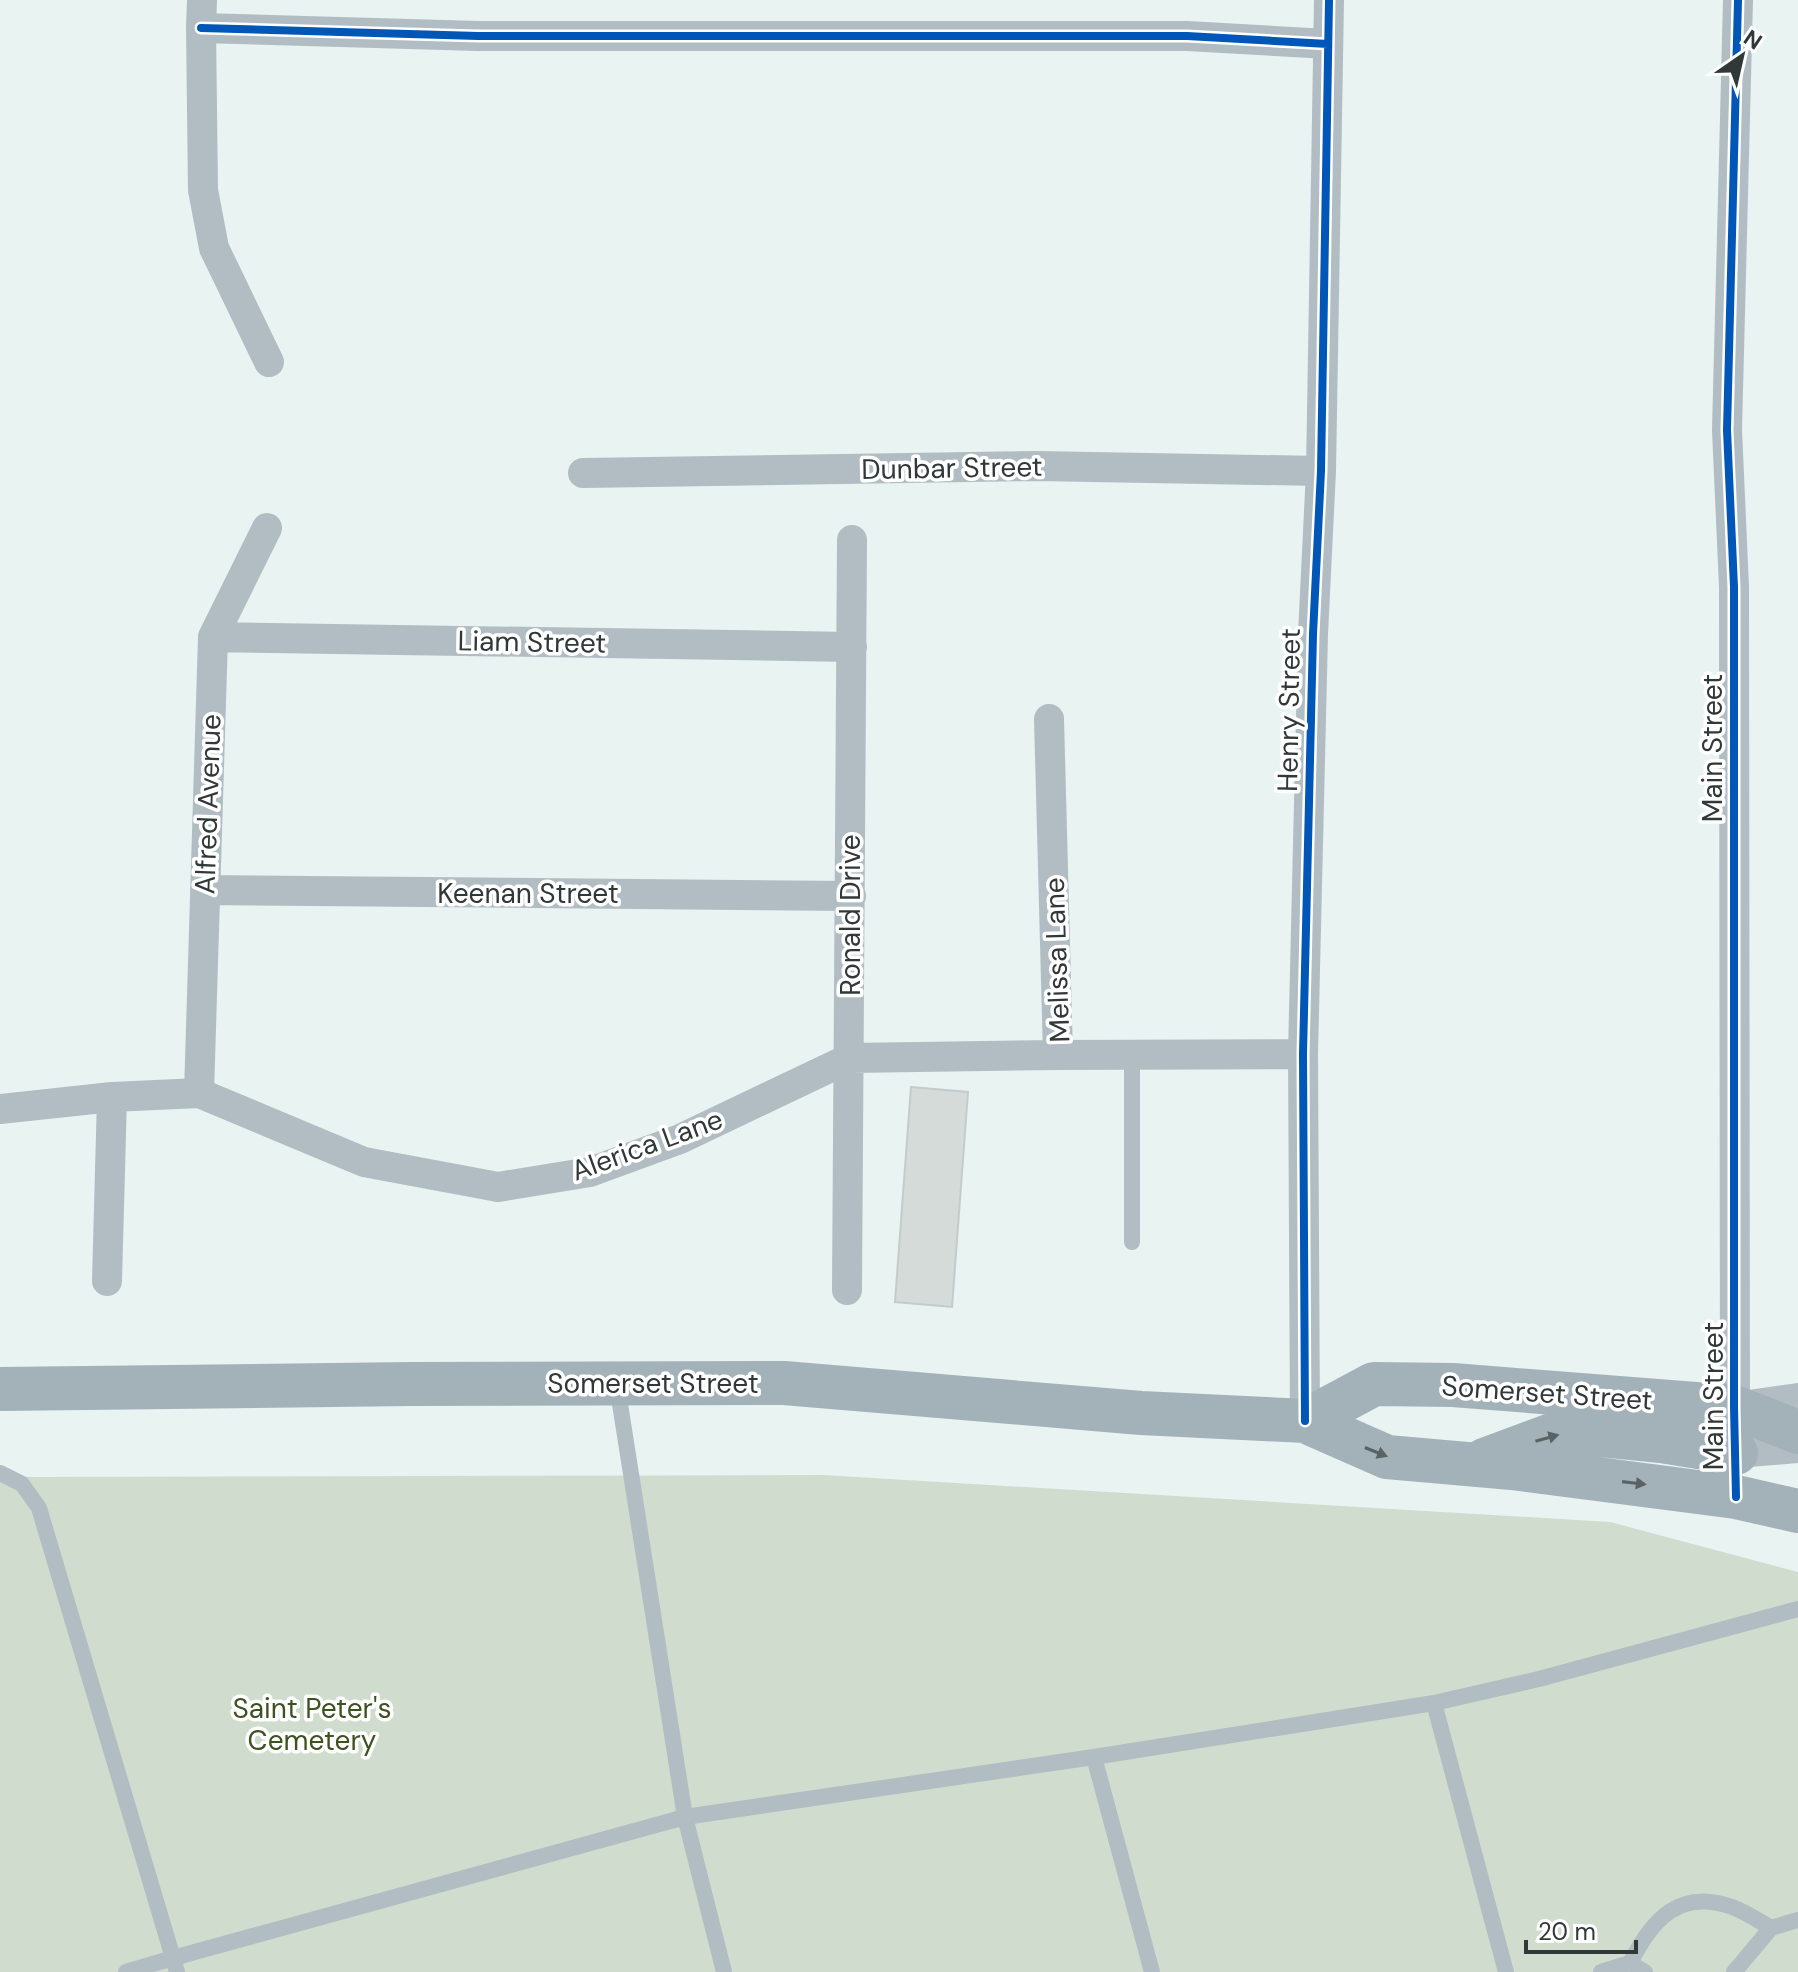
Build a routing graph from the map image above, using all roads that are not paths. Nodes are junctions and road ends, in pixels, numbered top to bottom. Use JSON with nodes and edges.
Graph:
{"nodes":[{"id":1,"x":1329,"y":0,"type":"edge"},
{"id":2,"x":1738,"y":0,"type":"edge"},
{"id":3,"x":201,"y":14,"type":"edge"},
{"id":4,"x":1328,"y":44,"type":"junction"},
{"id":5,"x":269,"y":362,"type":"dead end"},
{"id":6,"x":1321,"y":471,"type":"junction"},
{"id":7,"x":583,"y":473,"type":"dead end"},
{"id":8,"x":267,"y":528,"type":"dead end"},
{"id":9,"x":852,"y":540,"type":"dead end"},
{"id":10,"x":213,"y":637,"type":"junction"},
{"id":11,"x":852,"y":647,"type":"junction"},
{"id":12,"x":1049,"y":719,"type":"dead end"},
{"id":13,"x":205,"y":890,"type":"junction"},
{"id":14,"x":851,"y":896,"type":"junction"},
{"id":15,"x":1132,"y":1054,"type":"junction"},
{"id":16,"x":1303,"y":1054,"type":"junction"},
{"id":17,"x":1058,"y":1055,"type":"junction"},
{"id":18,"x":850,"y":1058,"type":"junction"},
{"id":19,"x":199,"y":1093,"type":"junction"},
{"id":20,"x":112,"y":1097,"type":"junction"},
{"id":21,"x":0,"y":1109,"type":"edge"},
{"id":22,"x":1132,"y":1242,"type":"dead end"},
{"id":23,"x":107,"y":1281,"type":"dead end"},
{"id":24,"x":847,"y":1290,"type":"dead end"},
{"id":25,"x":616,"y":1383,"type":"junction"},
{"id":26,"x":0,"y":1389,"type":"edge"},
{"id":27,"x":1798,"y":1398,"type":"edge"},
{"id":28,"x":1734,"y":1407,"type":"junction"},
{"id":29,"x":1305,"y":1421,"type":"junction"},
{"id":30,"x":1798,"y":1432,"type":"edge"},
{"id":31,"x":1798,"y":1448,"type":"edge"},
{"id":32,"x":1736,"y":1453,"type":"junction"},
{"id":33,"x":1474,"y":1464,"type":"junction"},
{"id":34,"x":0,"y":1473,"type":"edge"},
{"id":35,"x":1736,"y":1497,"type":"junction"},
{"id":36,"x":1798,"y":1511,"type":"edge"},
{"id":37,"x":1798,"y":1609,"type":"edge"},
{"id":38,"x":1434,"y":1703,"type":"junction"},
{"id":39,"x":1094,"y":1757,"type":"junction"},
{"id":40,"x":685,"y":1817,"type":"junction"},
{"id":41,"x":1798,"y":1920,"type":"edge"},
{"id":42,"x":1771,"y":1928,"type":"junction"},
{"id":43,"x":1630,"y":1963,"type":"junction"},
{"id":44,"x":175,"y":1965,"type":"edge"},
{"id":45,"x":126,"y":1972,"type":"edge"},
{"id":46,"x":724,"y":1972,"type":"edge"},
{"id":47,"x":1152,"y":1972,"type":"edge"},
{"id":48,"x":1506,"y":1972,"type":"edge"},
{"id":49,"x":1601,"y":1972,"type":"edge"},
{"id":50,"x":1645,"y":1972,"type":"edge"},
{"id":51,"x":1734,"y":1972,"type":"edge"}],
"edges":[{"from":1,"to":4,"type":"street","name":"Henry Street"},
{"from":2,"to":28,"type":"street","name":"Main Street"},
{"from":3,"to":4,"type":"street"},
{"from":3,"to":5,"type":"street"},
{"from":4,"to":6,"type":"street","name":"Henry Street"},
{"from":6,"to":7,"type":"street","name":"Dunbar Street"},
{"from":6,"to":16,"type":"street","name":"Henry Street"},
{"from":8,"to":10,"type":"street","name":"Alfred Avenue"},
{"from":9,"to":11,"type":"street","name":"Ronald Drive"},
{"from":10,"to":11,"type":"street","name":"Liam Street"},
{"from":10,"to":13,"type":"street","name":"Alfred Avenue"},
{"from":11,"to":14,"type":"street","name":"Ronald Drive"},
{"from":12,"to":17,"type":"street","name":"Melissa Lane"},
{"from":13,"to":14,"type":"street","name":"Keenan Street"},
{"from":13,"to":19,"type":"street","name":"Alfred Avenue"},
{"from":14,"to":18,"type":"street","name":"Ronald Drive"},
{"from":15,"to":16,"type":"street","name":"Melissa Lane"},
{"from":15,"to":17,"type":"street","name":"Melissa Lane"},
{"from":15,"to":22,"type":"lane"},
{"from":16,"to":29,"type":"street","name":"Henry Street"},
{"from":17,"to":18,"type":"street","name":"Alerica Lane"},
{"from":18,"to":19,"type":"street","name":"Alerica Lane"},
{"from":18,"to":24,"type":"street","name":"Ronald Drive"},
{"from":19,"to":20,"type":"street","name":"Alerica Lane"},
{"from":20,"to":21,"type":"street","name":"Alerica Lane"},
{"from":20,"to":23,"type":"street"},
{"from":25,"to":26,"type":"main road","name":"Somerset Street"},
{"from":25,"to":29,"type":"main road","name":"Somerset Street"},
{"from":25,"to":40,"type":"lane"},
{"from":27,"to":28,"type":"street","name":"Somerset Street"},
{"from":28,"to":29,"type":"main road","name":"Somerset Street"},
{"from":28,"to":30,"type":"main road"},
{"from":28,"to":32,"type":"street","name":"Main Street"},
{"from":29,"to":33,"type":"main road","name":"Somerset Street","one_way":true},
{"from":31,"to":32,"type":"street"},
{"from":33,"to":32,"type":"main road","one_way":true},
{"from":32,"to":35,"type":"street","name":"Main Street"},
{"from":33,"to":35,"type":"main road","name":"Somerset Street","one_way":true},
{"from":34,"to":44,"type":"lane"},
{"from":35,"to":36,"type":"main road","name":"Somerset Street"},
{"from":37,"to":38,"type":"lane"},
{"from":38,"to":39,"type":"lane"},
{"from":38,"to":48,"type":"lane"},
{"from":39,"to":40,"type":"lane"},
{"from":39,"to":47,"type":"lane"},
{"from":40,"to":44,"type":"lane"},
{"from":40,"to":46,"type":"lane"},
{"from":41,"to":42,"type":"lane"},
{"from":42,"to":43,"type":"lane"},
{"from":42,"to":51,"type":"lane"},
{"from":43,"to":49,"type":"lane"},
{"from":43,"to":50,"type":"lane"},
{"from":44,"to":45,"type":"lane"}]}
